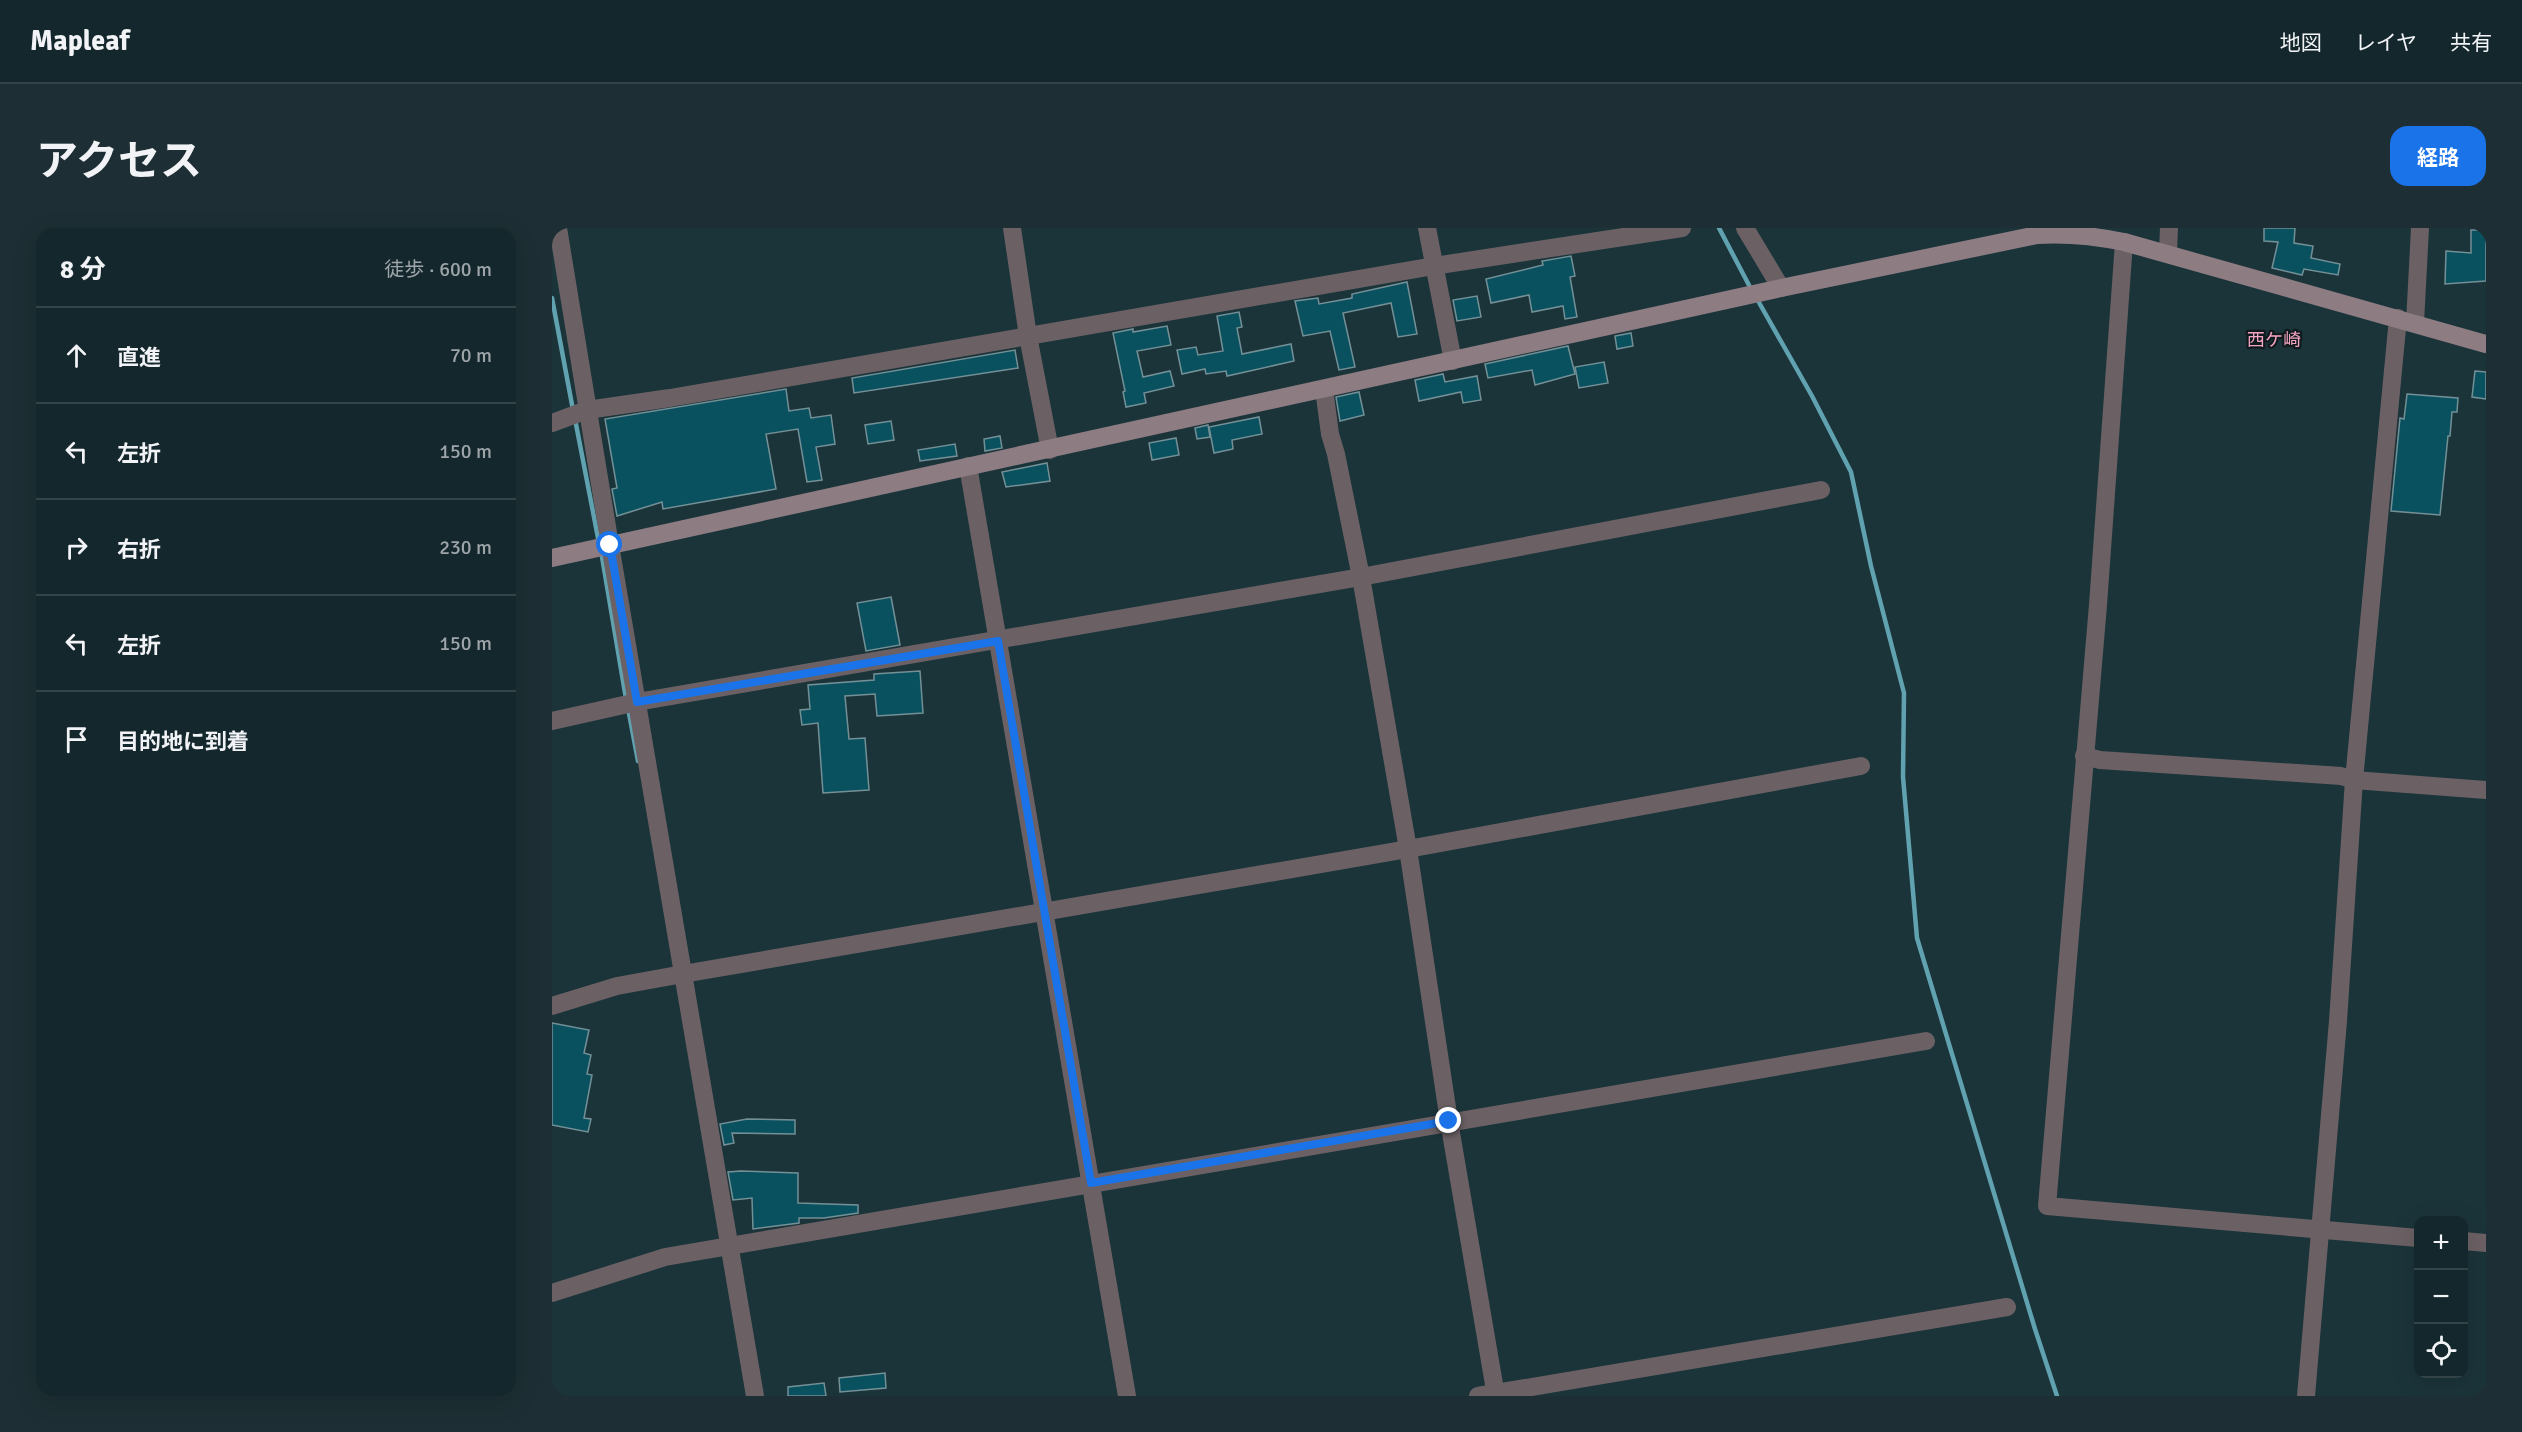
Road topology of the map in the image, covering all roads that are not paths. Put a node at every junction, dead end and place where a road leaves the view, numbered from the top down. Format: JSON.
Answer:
{"nodes":[{"id":1,"x":558,"y":228,"type":"edge"},
{"id":2,"x":1012,"y":228,"type":"edge"},
{"id":3,"x":1427,"y":228,"type":"edge"},
{"id":4,"x":1682,"y":228,"type":"edge"},
{"id":5,"x":1745,"y":228,"type":"edge"},
{"id":6,"x":2169,"y":228,"type":"edge"},
{"id":7,"x":2420,"y":228,"type":"edge"},
{"id":8,"x":2124,"y":242,"type":"junction"},
{"id":9,"x":2168,"y":253,"type":"junction"},
{"id":10,"x":1434,"y":266,"type":"junction"},
{"id":11,"x":1781,"y":288,"type":"junction"},
{"id":12,"x":2406,"y":320,"type":"junction"},
{"id":13,"x":1028,"y":336,"type":"junction"},
{"id":14,"x":2486,"y":344,"type":"edge"},
{"id":15,"x":1454,"y":361,"type":"junction"},
{"id":16,"x":1324,"y":389,"type":"junction"},
{"id":17,"x":587,"y":410,"type":"junction"},
{"id":18,"x":552,"y":423,"type":"edge"},
{"id":19,"x":1050,"y":450,"type":"junction"},
{"id":20,"x":968,"y":466,"type":"junction"},
{"id":21,"x":1821,"y":490,"type":"dead end"},
{"id":22,"x":610,"y":545,"type":"junction"},
{"id":23,"x":552,"y":558,"type":"edge"},
{"id":24,"x":1361,"y":577,"type":"junction"},
{"id":25,"x":998,"y":641,"type":"junction"},
{"id":26,"x":637,"y":702,"type":"junction"},
{"id":27,"x":552,"y":721,"type":"edge"},
{"id":28,"x":2084,"y":756,"type":"junction"},
{"id":29,"x":1861,"y":766,"type":"dead end"},
{"id":30,"x":2354,"y":780,"type":"junction"},
{"id":31,"x":2486,"y":790,"type":"edge"},
{"id":32,"x":1408,"y":849,"type":"junction"},
{"id":33,"x":1044,"y":912,"type":"junction"},
{"id":34,"x":683,"y":974,"type":"junction"},
{"id":35,"x":552,"y":1006,"type":"edge"},
{"id":36,"x":1926,"y":1041,"type":"dead end"},
{"id":37,"x":1449,"y":1121,"type":"junction"},
{"id":38,"x":1091,"y":1183,"type":"junction"},
{"id":39,"x":2322,"y":1229,"type":"junction"},
{"id":40,"x":2414,"y":1238,"type":"edge"},
{"id":41,"x":2468,"y":1241,"type":"edge"},
{"id":42,"x":2486,"y":1243,"type":"edge"},
{"id":43,"x":730,"y":1246,"type":"junction"},
{"id":44,"x":552,"y":1293,"type":"edge"},
{"id":45,"x":2007,"y":1306,"type":"dead end"},
{"id":46,"x":1490,"y":1395,"type":"edge"},
{"id":47,"x":755,"y":1396,"type":"edge"},
{"id":48,"x":1127,"y":1396,"type":"edge"},
{"id":49,"x":2306,"y":1396,"type":"edge"}],
"edges":[{"from":1,"to":17,"type":"street"},
{"from":2,"to":13,"type":"street"},
{"from":3,"to":10,"type":"street"},
{"from":4,"to":10,"type":"street"},
{"from":5,"to":11,"type":"street"},
{"from":6,"to":9,"type":"street"},
{"from":7,"to":12,"type":"street"},
{"from":8,"to":9,"type":"street"},
{"from":8,"to":11,"type":"street"},
{"from":8,"to":28,"type":"street"},
{"from":9,"to":12,"type":"street"},
{"from":10,"to":13,"type":"street"},
{"from":10,"to":15,"type":"street"},
{"from":11,"to":15,"type":"street"},
{"from":12,"to":14,"type":"street"},
{"from":12,"to":30,"type":"street"},
{"from":13,"to":17,"type":"street"},
{"from":13,"to":19,"type":"street"},
{"from":15,"to":16,"type":"street"},
{"from":16,"to":19,"type":"street"},
{"from":16,"to":24,"type":"street"},
{"from":17,"to":18,"type":"street"},
{"from":17,"to":22,"type":"street"},
{"from":19,"to":20,"type":"street"},
{"from":20,"to":22,"type":"street"},
{"from":20,"to":25,"type":"street"},
{"from":21,"to":24,"type":"street"},
{"from":22,"to":23,"type":"street"},
{"from":22,"to":26,"type":"street"},
{"from":24,"to":25,"type":"street"},
{"from":24,"to":32,"type":"street"},
{"from":25,"to":26,"type":"street"},
{"from":25,"to":33,"type":"street"},
{"from":26,"to":27,"type":"street"},
{"from":26,"to":34,"type":"street"},
{"from":28,"to":30,"type":"street"},
{"from":28,"to":39,"type":"street"},
{"from":29,"to":32,"type":"street"},
{"from":30,"to":31,"type":"street"},
{"from":30,"to":39,"type":"street"},
{"from":32,"to":33,"type":"street"},
{"from":32,"to":37,"type":"street"},
{"from":33,"to":34,"type":"street"},
{"from":33,"to":38,"type":"street"},
{"from":34,"to":35,"type":"street"},
{"from":34,"to":43,"type":"street"},
{"from":36,"to":37,"type":"street"},
{"from":37,"to":38,"type":"street"},
{"from":37,"to":46,"type":"street"},
{"from":38,"to":43,"type":"street"},
{"from":38,"to":48,"type":"street"},
{"from":39,"to":40,"type":"street"},
{"from":39,"to":49,"type":"street"},
{"from":41,"to":42,"type":"street"},
{"from":43,"to":44,"type":"street"},
{"from":43,"to":47,"type":"street"},
{"from":45,"to":46,"type":"street"}]}
